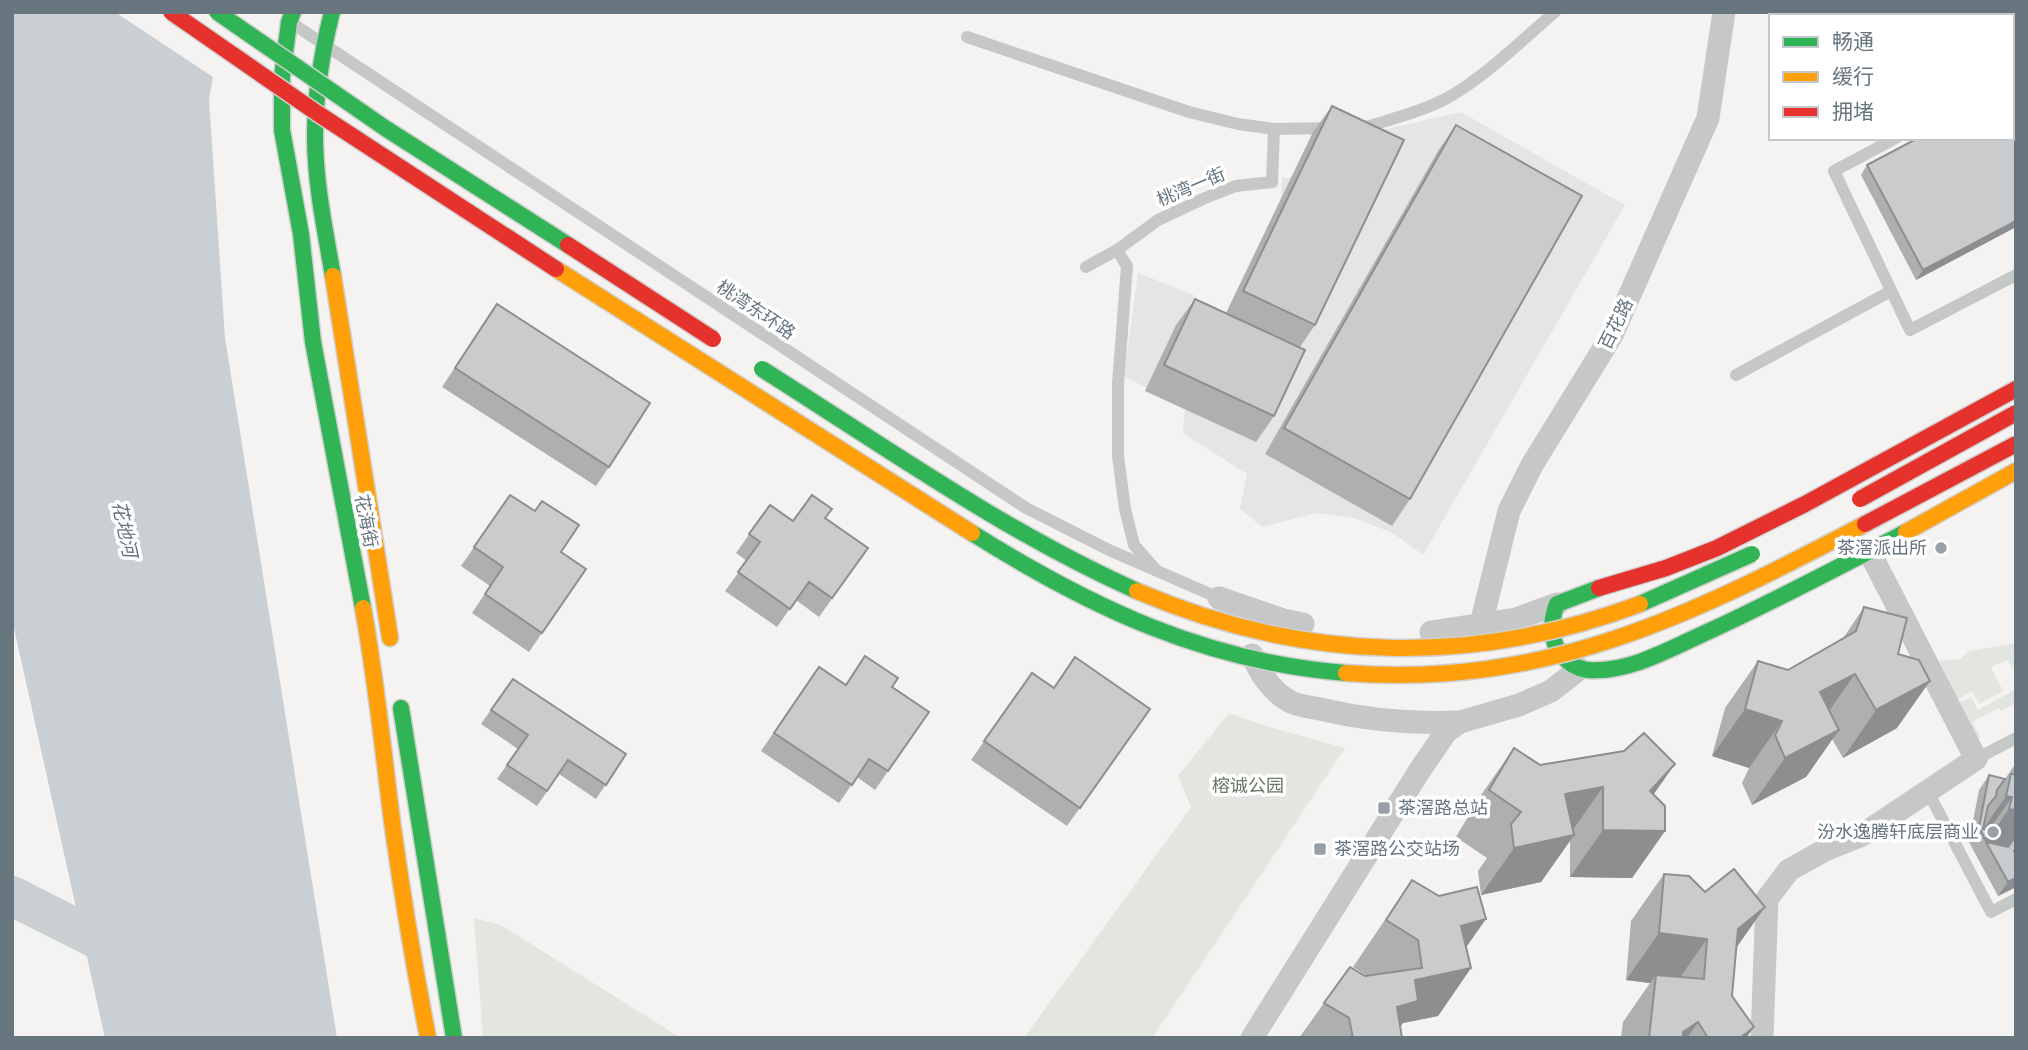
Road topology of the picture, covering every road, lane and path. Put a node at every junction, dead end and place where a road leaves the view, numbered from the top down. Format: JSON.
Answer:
{"nodes":[{"id":1,"x":171,"y":12,"type":"edge"},
{"id":2,"x":217,"y":12,"type":"edge"},
{"id":3,"x":332,"y":12,"type":"edge"},
{"id":4,"x":1555,"y":12,"type":"edge"},
{"id":5,"x":1724,"y":12,"type":"edge"},
{"id":6,"x":291,"y":17,"type":"edge"},
{"id":7,"x":967,"y":37,"type":"dead end"},
{"id":8,"x":324,"y":45,"type":"junction"},
{"id":9,"x":1274,"y":129,"type":"junction"},
{"id":10,"x":1892,"y":140,"type":"edge"},
{"id":11,"x":1117,"y":250,"type":"junction"},
{"id":12,"x":1086,"y":267,"type":"dead end"},
{"id":13,"x":2016,"y":275,"type":"edge"},
{"id":14,"x":1891,"y":291,"type":"junction"},
{"id":15,"x":722,"y":344,"type":"dead end"},
{"id":16,"x":745,"y":359,"type":"dead end"},
{"id":17,"x":1736,"y":375,"type":"dead end"},
{"id":18,"x":2016,"y":389,"type":"edge"},
{"id":19,"x":2016,"y":413,"type":"edge"},
{"id":20,"x":2016,"y":444,"type":"edge"},
{"id":21,"x":2013,"y":478,"type":"edge"},
{"id":22,"x":1840,"y":510,"type":"dead end"},
{"id":23,"x":1769,"y":546,"type":"dead end"},
{"id":24,"x":1869,"y":551,"type":"junction"},
{"id":25,"x":1158,"y":572,"type":"junction"},
{"id":26,"x":1219,"y":598,"type":"junction"},
{"id":27,"x":1557,"y":604,"type":"junction"},
{"id":28,"x":1481,"y":624,"type":"junction"},
{"id":29,"x":1344,"y":631,"type":"junction"},
{"id":30,"x":392,"y":648,"type":"dead end"},
{"id":31,"x":1579,"y":669,"type":"junction"},
{"id":32,"x":398,"y":688,"type":"dead end"},
{"id":33,"x":1305,"y":706,"type":"junction"},
{"id":34,"x":1460,"y":722,"type":"junction"},
{"id":35,"x":2016,"y":738,"type":"edge"},
{"id":36,"x":1976,"y":759,"type":"junction"},
{"id":37,"x":1927,"y":790,"type":"junction"},
{"id":38,"x":2016,"y":899,"type":"edge"},
{"id":39,"x":428,"y":1038,"type":"edge"},
{"id":40,"x":454,"y":1038,"type":"edge"},
{"id":41,"x":1252,"y":1038,"type":"edge"},
{"id":42,"x":1762,"y":1038,"type":"edge"}],
"edges":[{"from":1,"to":20,"type":"main road","bridge":true},
{"from":2,"to":15,"type":"main road","bridge":true},
{"from":3,"to":8,"type":"main road","name":"花海街"},
{"from":4,"to":9,"type":"lane"},
{"from":5,"to":28,"type":"street","name":"百花路"},
{"from":6,"to":8,"type":"lane","name":"桃湾东环路"},
{"from":6,"to":39,"type":"main road","name":"花海街"},
{"from":7,"to":9,"type":"lane"},
{"from":8,"to":25,"type":"lane","name":"桃湾东环路"},
{"from":8,"to":30,"type":"main road","name":"花海街"},
{"from":9,"to":11,"type":"lane","name":"桃湾一街"},
{"from":10,"to":14,"type":"lane"},
{"from":11,"to":12,"type":"lane","name":"桃湾一街"},
{"from":11,"to":25,"type":"lane"},
{"from":13,"to":14,"type":"lane"},
{"from":14,"to":17,"type":"lane"},
{"from":16,"to":23,"type":"main road","bridge":true},
{"from":18,"to":27,"type":"main road"},
{"from":19,"to":22,"type":"main road","bridge":true},
{"from":21,"to":24,"type":"main road"},
{"from":24,"to":31,"type":"main road"},
{"from":24,"to":36,"type":"street"},
{"from":25,"to":26,"type":"lane","name":"桃湾东环路"},
{"from":26,"to":29,"type":"street"},
{"from":26,"to":33,"type":"street"},
{"from":27,"to":28,"type":"street"},
{"from":27,"to":31,"type":"main road"},
{"from":28,"to":29,"type":"street"},
{"from":29,"to":33,"type":"street"},
{"from":31,"to":34,"type":"street"},
{"from":32,"to":40,"type":"main road"},
{"from":33,"to":34,"type":"street"},
{"from":34,"to":41,"type":"street"},
{"from":35,"to":36,"type":"lane"},
{"from":36,"to":37,"type":"street"},
{"from":37,"to":38,"type":"lane"},
{"from":37,"to":42,"type":"street"}]}
